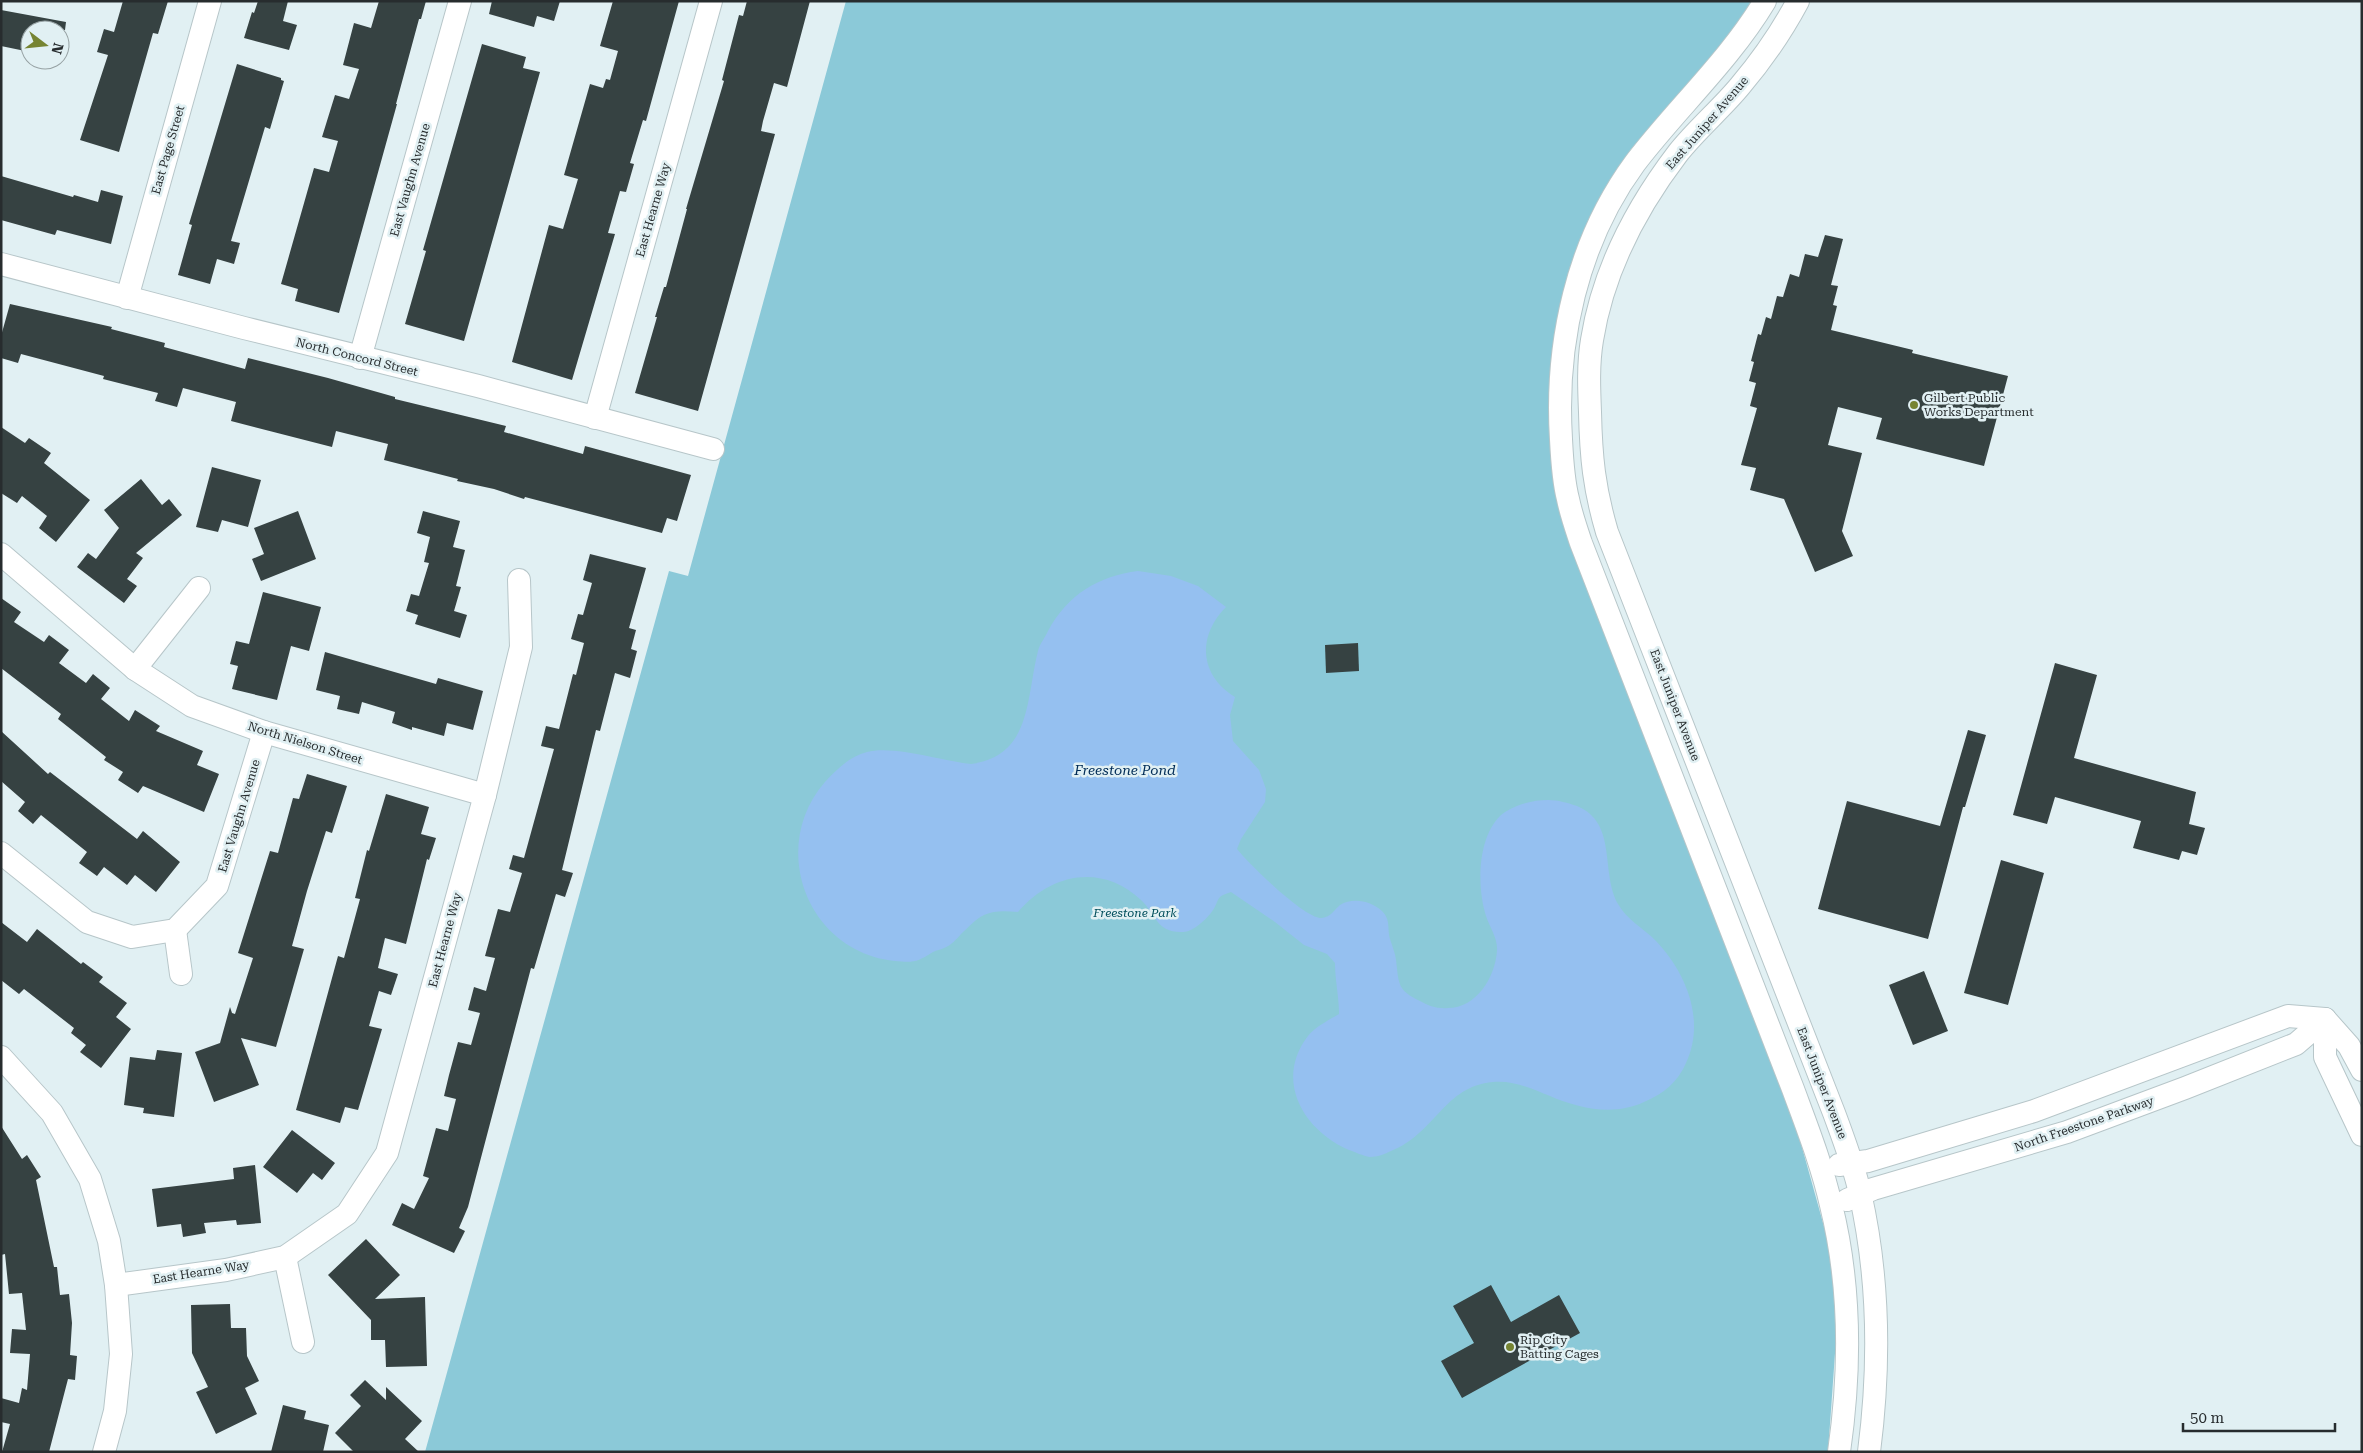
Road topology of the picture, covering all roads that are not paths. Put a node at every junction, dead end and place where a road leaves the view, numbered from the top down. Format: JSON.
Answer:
{"nodes":[{"id":1,"x":210,"y":1,"type":"edge"},
{"id":2,"x":460,"y":1,"type":"edge"},
{"id":3,"x":711,"y":1,"type":"edge"},
{"id":4,"x":1765,"y":1,"type":"edge"},
{"id":5,"x":1798,"y":1,"type":"edge"},
{"id":6,"x":1,"y":264,"type":"edge"},
{"id":7,"x":127,"y":298,"type":"junction"},
{"id":8,"x":360,"y":358,"type":"junction"},
{"id":9,"x":596,"y":418,"type":"junction"},
{"id":10,"x":713,"y":450,"type":"dead end"},
{"id":11,"x":1,"y":554,"type":"edge"},
{"id":12,"x":519,"y":580,"type":"dead end"},
{"id":13,"x":199,"y":588,"type":"dead end"},
{"id":14,"x":135,"y":669,"type":"junction"},
{"id":15,"x":264,"y":732,"type":"junction"},
{"id":16,"x":485,"y":795,"type":"junction"},
{"id":17,"x":1,"y":853,"type":"edge"},
{"id":18,"x":175,"y":930,"type":"junction"},
{"id":19,"x":181,"y":974,"type":"dead end"},
{"id":20,"x":2325,"y":1019,"type":"junction"},
{"id":21,"x":1,"y":1057,"type":"edge"},
{"id":22,"x":2362,"y":1070,"type":"edge"},
{"id":23,"x":2362,"y":1135,"type":"edge"},
{"id":24,"x":1852,"y":1163,"type":"junction"},
{"id":25,"x":1821,"y":1168,"type":"junction"},
{"id":26,"x":1861,"y":1195,"type":"junction"},
{"id":27,"x":1832,"y":1205,"type":"junction"},
{"id":28,"x":285,"y":1257,"type":"junction"},
{"id":29,"x":116,"y":1285,"type":"junction"},
{"id":30,"x":303,"y":1342,"type":"dead end"},
{"id":31,"x":104,"y":1452,"type":"edge"},
{"id":32,"x":1839,"y":1452,"type":"edge"},
{"id":33,"x":1869,"y":1452,"type":"edge"}],
"edges":[{"from":1,"to":7,"type":"street","name":"East Page Street"},
{"from":2,"to":8,"type":"street","name":"East Vaughn Avenue"},
{"from":3,"to":9,"type":"street","name":"East Hearne Way"},
{"from":4,"to":25,"type":"street"},
{"from":5,"to":24,"type":"street","name":"East Juniper Avenue"},
{"from":6,"to":7,"type":"street","name":"North Concord Street"},
{"from":7,"to":8,"type":"street","name":"North Concord Street"},
{"from":8,"to":9,"type":"street","name":"North Concord Street"},
{"from":9,"to":10,"type":"street","name":"North Concord Street"},
{"from":11,"to":14,"type":"street","name":"North Nielson Street"},
{"from":12,"to":16,"type":"street","name":"East Hearne Way"},
{"from":13,"to":14,"type":"street"},
{"from":14,"to":15,"type":"street","name":"North Nielson Street"},
{"from":15,"to":16,"type":"street","name":"North Nielson Street"},
{"from":15,"to":18,"type":"street","name":"East Vaughn Avenue"},
{"from":16,"to":28,"type":"street","name":"East Hearne Way"},
{"from":17,"to":18,"type":"street"},
{"from":18,"to":19,"type":"street"},
{"from":20,"to":22,"type":"street"},
{"from":20,"to":23,"type":"street"},
{"from":20,"to":24,"type":"street"},
{"from":20,"to":26,"type":"street","name":"North Freestone Parkway"},
{"from":21,"to":29,"type":"street"},
{"from":24,"to":25,"type":"street"},
{"from":24,"to":26,"type":"street","name":"East Juniper Avenue"},
{"from":25,"to":27,"type":"street"},
{"from":26,"to":27,"type":"street","name":"North Freestone Parkway"},
{"from":26,"to":33,"type":"street","name":"East Juniper Avenue"},
{"from":27,"to":32,"type":"street"},
{"from":28,"to":29,"type":"street","name":"East Hearne Way"},
{"from":28,"to":30,"type":"street"},
{"from":29,"to":31,"type":"street"}]}
